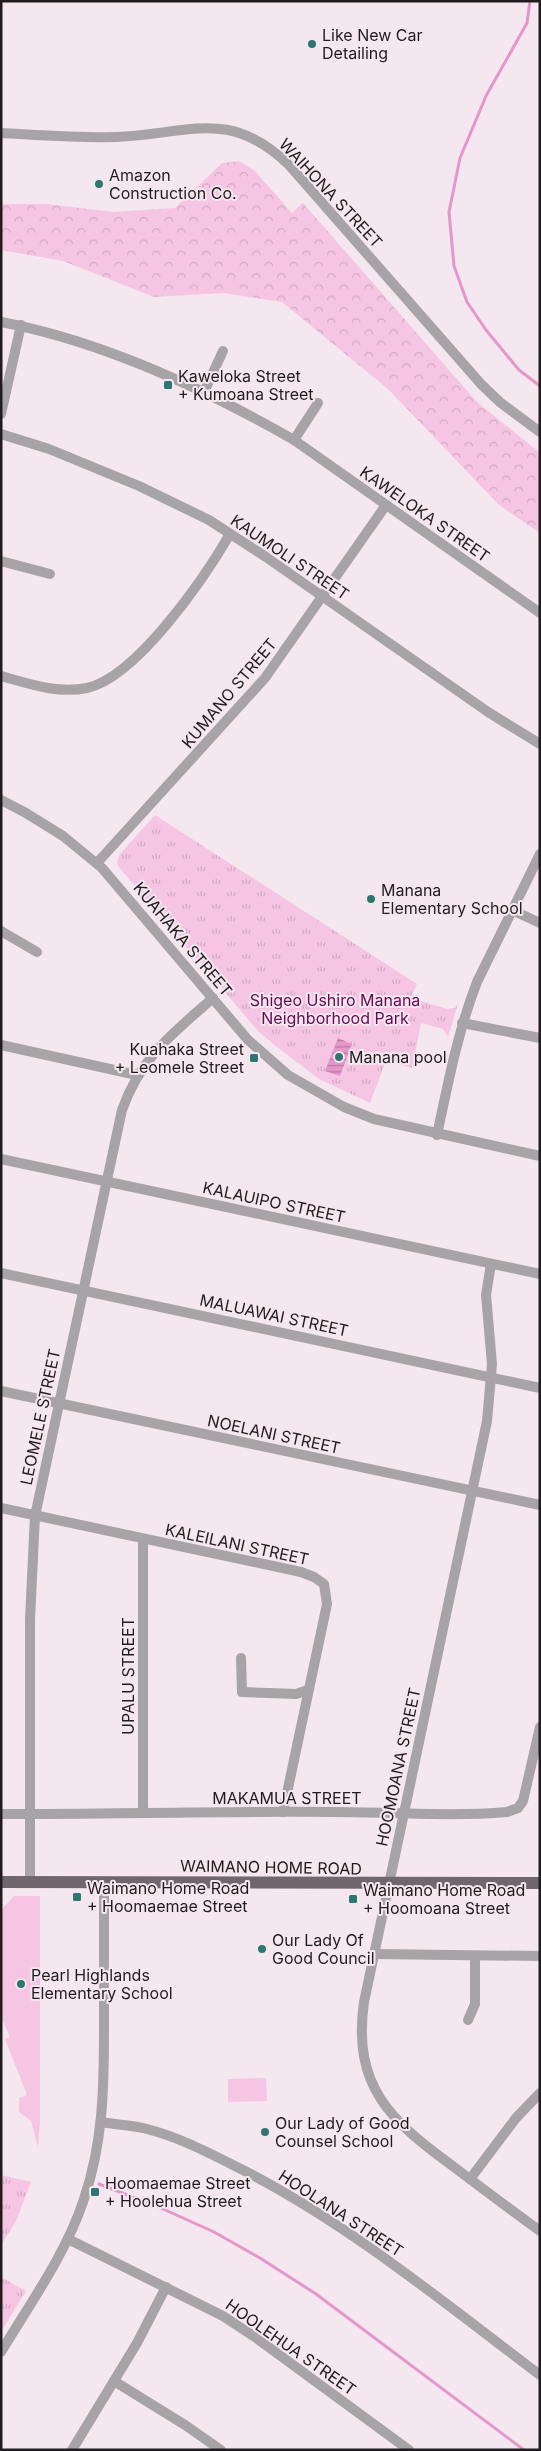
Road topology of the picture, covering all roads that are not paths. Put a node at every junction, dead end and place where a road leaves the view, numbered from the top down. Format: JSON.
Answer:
{"nodes":[{"id":1,"x":1,"y":133,"type":"edge"},
{"id":2,"x":1,"y":322,"type":"edge"},
{"id":3,"x":21,"y":326,"type":"junction"},
{"id":4,"x":223,"y":350,"type":"dead end"},
{"id":5,"x":204,"y":392,"type":"junction"},
{"id":6,"x":318,"y":403,"type":"dead end"},
{"id":7,"x":1,"y":414,"type":"edge"},
{"id":8,"x":540,"y":432,"type":"edge"},
{"id":9,"x":1,"y":434,"type":"edge"},
{"id":10,"x":294,"y":440,"type":"junction"},
{"id":11,"x":386,"y":505,"type":"junction"},
{"id":12,"x":230,"y":534,"type":"junction"},
{"id":13,"x":1,"y":561,"type":"edge"},
{"id":14,"x":50,"y":574,"type":"dead end"},
{"id":15,"x":322,"y":597,"type":"junction"},
{"id":16,"x":540,"y":613,"type":"edge"},
{"id":17,"x":1,"y":676,"type":"edge"},
{"id":18,"x":540,"y":744,"type":"edge"},
{"id":19,"x":1,"y":800,"type":"edge"},
{"id":20,"x":540,"y":854,"type":"edge"},
{"id":21,"x":97,"y":863,"type":"junction"},
{"id":22,"x":512,"y":910,"type":"junction"},
{"id":23,"x":540,"y":922,"type":"edge"},
{"id":24,"x":1,"y":931,"type":"edge"},
{"id":25,"x":37,"y":952,"type":"dead end"},
{"id":26,"x":213,"y":998,"type":"junction"},
{"id":27,"x":462,"y":1023,"type":"junction"},
{"id":28,"x":540,"y":1038,"type":"edge"},
{"id":29,"x":1,"y":1046,"type":"edge"},
{"id":30,"x":137,"y":1074,"type":"junction"},
{"id":31,"x":437,"y":1135,"type":"junction"},
{"id":32,"x":540,"y":1156,"type":"edge"},
{"id":33,"x":1,"y":1159,"type":"edge"},
{"id":34,"x":105,"y":1181,"type":"junction"},
{"id":35,"x":491,"y":1264,"type":"junction"},
{"id":36,"x":1,"y":1273,"type":"edge"},
{"id":37,"x":540,"y":1274,"type":"edge"},
{"id":38,"x":82,"y":1290,"type":"junction"},
{"id":39,"x":492,"y":1377,"type":"junction"},
{"id":40,"x":540,"y":1388,"type":"edge"},
{"id":41,"x":1,"y":1391,"type":"edge"},
{"id":42,"x":58,"y":1403,"type":"junction"},
{"id":43,"x":472,"y":1491,"type":"junction"},
{"id":44,"x":540,"y":1505,"type":"edge"},
{"id":45,"x":1,"y":1508,"type":"edge"},
{"id":46,"x":35,"y":1516,"type":"junction"},
{"id":47,"x":143,"y":1539,"type":"junction"},
{"id":48,"x":241,"y":1658,"type":"dead end"},
{"id":49,"x":308,"y":1690,"type":"junction"},
{"id":50,"x":540,"y":1727,"type":"edge"},
{"id":51,"x":283,"y":1812,"type":"junction"},
{"id":52,"x":143,"y":1813,"type":"junction"},
{"id":53,"x":1,"y":1814,"type":"edge"},
{"id":54,"x":30,"y":1814,"type":"junction"},
{"id":55,"x":404,"y":1814,"type":"junction"},
{"id":56,"x":1,"y":1882,"type":"edge"},
{"id":57,"x":30,"y":1882,"type":"junction"},
{"id":58,"x":104,"y":1882,"type":"junction"},
{"id":59,"x":540,"y":1883,"type":"edge"},
{"id":60,"x":389,"y":1884,"type":"junction"},
{"id":61,"x":374,"y":1954,"type":"junction"},
{"id":62,"x":475,"y":1956,"type":"junction"},
{"id":63,"x":540,"y":1956,"type":"edge"},
{"id":64,"x":468,"y":2020,"type":"dead end"},
{"id":65,"x":540,"y":2093,"type":"edge"},
{"id":66,"x":102,"y":2122,"type":"junction"},
{"id":67,"x":470,"y":2179,"type":"junction"},
{"id":68,"x":540,"y":2231,"type":"edge"},
{"id":69,"x":68,"y":2239,"type":"junction"},
{"id":70,"x":166,"y":2287,"type":"junction"},
{"id":71,"x":1,"y":2352,"type":"edge"},
{"id":72,"x":540,"y":2374,"type":"edge"},
{"id":73,"x":114,"y":2381,"type":"junction"},
{"id":74,"x":208,"y":2440,"type":"junction"},
{"id":75,"x":72,"y":2450,"type":"edge"},
{"id":76,"x":202,"y":2450,"type":"edge"},
{"id":77,"x":221,"y":2450,"type":"edge"},
{"id":78,"x":409,"y":2450,"type":"edge"}],
"edges":[{"from":1,"to":8,"type":"street","name":"WAIHONA STREET"},
{"from":2,"to":3,"type":"street","name":"KAWELOKA STREET"},
{"from":3,"to":5,"type":"street","name":"KAWELOKA STREET"},
{"from":3,"to":7,"type":"street"},
{"from":4,"to":5,"type":"street"},
{"from":5,"to":10,"type":"street","name":"KAWELOKA STREET"},
{"from":6,"to":10,"type":"street"},
{"from":9,"to":12,"type":"street","name":"KAUMOLI STREET"},
{"from":10,"to":11,"type":"street","name":"KAWELOKA STREET"},
{"from":11,"to":15,"type":"street","name":"KUMANO STREET"},
{"from":11,"to":16,"type":"street","name":"KAWELOKA STREET"},
{"from":12,"to":15,"type":"street","name":"KAUMOLI STREET"},
{"from":12,"to":17,"type":"street"},
{"from":13,"to":14,"type":"street"},
{"from":15,"to":18,"type":"street","name":"KAUMOLI STREET"},
{"from":15,"to":21,"type":"street","name":"KUMANO STREET"},
{"from":19,"to":21,"type":"street","name":"KUAHAKA STREET"},
{"from":20,"to":22,"type":"street"},
{"from":21,"to":26,"type":"street","name":"KUAHAKA STREET"},
{"from":22,"to":23,"type":"street"},
{"from":22,"to":27,"type":"street"},
{"from":24,"to":25,"type":"street"},
{"from":26,"to":30,"type":"street","name":"LEOMELE STREET"},
{"from":26,"to":31,"type":"street","name":"KUAHAKA STREET"},
{"from":27,"to":28,"type":"street"},
{"from":27,"to":31,"type":"street"},
{"from":29,"to":30,"type":"street"},
{"from":30,"to":34,"type":"street","name":"LEOMELE STREET"},
{"from":31,"to":32,"type":"street","name":"KUAHAKA STREET"},
{"from":33,"to":34,"type":"street","name":"KALAUIPO STREET"},
{"from":34,"to":35,"type":"street","name":"KALAUIPO STREET"},
{"from":34,"to":38,"type":"street","name":"LEOMELE STREET"},
{"from":35,"to":37,"type":"street","name":"KALAUIPO STREET"},
{"from":35,"to":39,"type":"street","name":"HOOMOANA STREET"},
{"from":36,"to":38,"type":"street","name":"MALUAWAI STREET"},
{"from":38,"to":39,"type":"street","name":"MALUAWAI STREET"},
{"from":38,"to":42,"type":"street","name":"LEOMELE STREET"},
{"from":39,"to":40,"type":"street","name":"MALUAWAI STREET"},
{"from":39,"to":43,"type":"street","name":"HOOMOANA STREET"},
{"from":41,"to":42,"type":"street","name":"NOELANI STREET"},
{"from":42,"to":43,"type":"street","name":"NOELANI STREET"},
{"from":42,"to":46,"type":"street","name":"LEOMELE STREET"},
{"from":43,"to":44,"type":"street","name":"NOELANI STREET"},
{"from":43,"to":55,"type":"street","name":"HOOMOANA STREET"},
{"from":45,"to":46,"type":"street","name":"KALEILANI STREET"},
{"from":46,"to":47,"type":"street","name":"KALEILANI STREET"},
{"from":46,"to":54,"type":"street","name":"LEOMELE STREET"},
{"from":47,"to":49,"type":"street","name":"KALEILANI STREET"},
{"from":47,"to":52,"type":"street","name":"UPALU STREET"},
{"from":48,"to":49,"type":"street"},
{"from":49,"to":51,"type":"street","name":"KALEILANI STREET"},
{"from":50,"to":55,"type":"street","name":"MAKAMUA STREET"},
{"from":51,"to":52,"type":"street","name":"MAKAMUA STREET"},
{"from":51,"to":55,"type":"street","name":"MAKAMUA STREET"},
{"from":52,"to":54,"type":"street","name":"MAKAMUA STREET"},
{"from":53,"to":54,"type":"street","name":"MAKAMUA STREET"},
{"from":54,"to":57,"type":"street","name":"LEOMELE STREET"},
{"from":55,"to":60,"type":"street","name":"HOOMOANA STREET"},
{"from":56,"to":57,"type":"main road","name":"WAIMANO HOME ROAD"},
{"from":57,"to":58,"type":"main road","name":"WAIMANO HOME ROAD"},
{"from":58,"to":60,"type":"main road","name":"WAIMANO HOME ROAD"},
{"from":58,"to":66,"type":"street"},
{"from":59,"to":60,"type":"main road","name":"WAIMANO HOME ROAD"},
{"from":60,"to":61,"type":"street","name":"HOOMOANA STREET"},
{"from":61,"to":62,"type":"street"},
{"from":61,"to":67,"type":"street","name":"HOOMOANA STREET"},
{"from":62,"to":63,"type":"street"},
{"from":62,"to":64,"type":"street"},
{"from":65,"to":67,"type":"street"},
{"from":66,"to":69,"type":"street"},
{"from":66,"to":72,"type":"street","name":"HOOLANA STREET"},
{"from":67,"to":68,"type":"street","name":"HOOMOANA STREET"},
{"from":69,"to":70,"type":"street","name":"HOOLEHUA STREET"},
{"from":69,"to":71,"type":"street"},
{"from":70,"to":73,"type":"street"},
{"from":70,"to":78,"type":"street","name":"HOOLEHUA STREET"},
{"from":73,"to":74,"type":"street"},
{"from":73,"to":75,"type":"street"},
{"from":74,"to":76,"type":"street"},
{"from":74,"to":77,"type":"street"}]}
